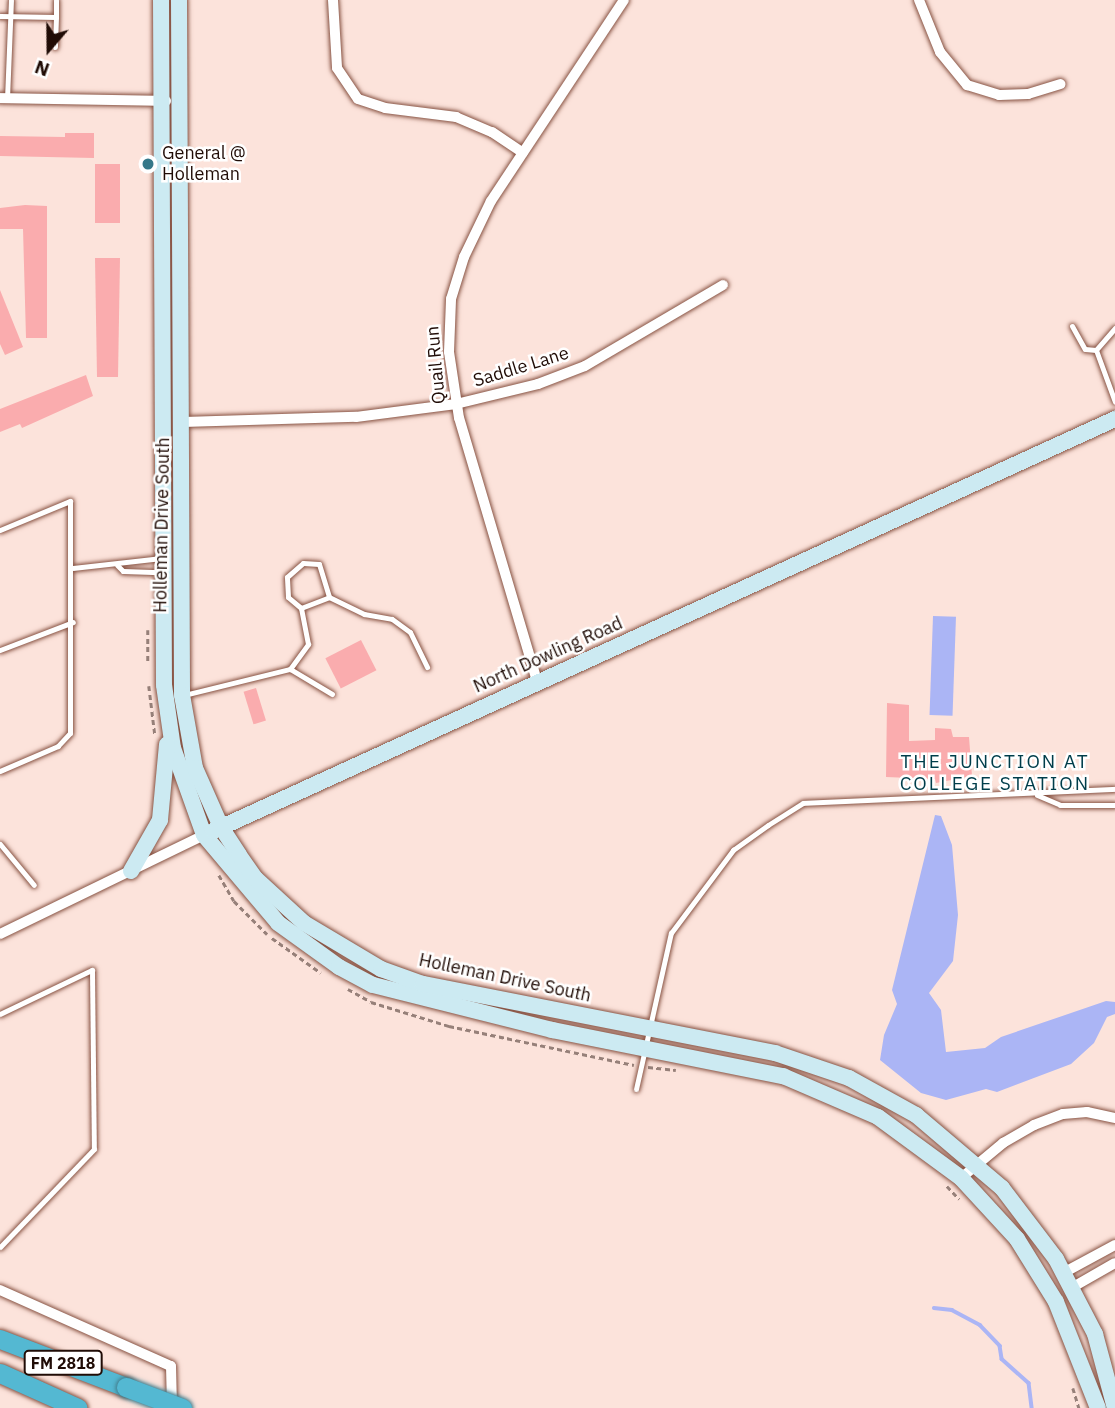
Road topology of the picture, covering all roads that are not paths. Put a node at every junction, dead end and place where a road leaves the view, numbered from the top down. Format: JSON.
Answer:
{"nodes":[{"id":1,"x":10,"y":0,"type":"edge"},
{"id":2,"x":56,"y":0,"type":"edge"},
{"id":3,"x":161,"y":0,"type":"edge"},
{"id":4,"x":179,"y":0,"type":"edge"},
{"id":5,"x":333,"y":0,"type":"edge"},
{"id":6,"x":624,"y":0,"type":"edge"},
{"id":7,"x":919,"y":0,"type":"edge"},
{"id":8,"x":0,"y":16,"type":"edge"},
{"id":9,"x":10,"y":17,"type":"junction"},
{"id":10,"x":56,"y":17,"type":"junction"},
{"id":11,"x":55,"y":47,"type":"dead end"},
{"id":12,"x":1060,"y":85,"type":"dead end"},
{"id":13,"x":4,"y":98,"type":"edge"},
{"id":14,"x":160,"y":101,"type":"junction"},
{"id":15,"x":180,"y":101,"type":"junction"},
{"id":16,"x":523,"y":153,"type":"junction"},
{"id":17,"x":723,"y":285,"type":"dead end"},
{"id":18,"x":1072,"y":326,"type":"dead end"},
{"id":19,"x":1115,"y":328,"type":"edge"},
{"id":20,"x":1096,"y":350,"type":"junction"},
{"id":21,"x":1115,"y":402,"type":"edge"},
{"id":22,"x":456,"y":404,"type":"junction"},
{"id":23,"x":1115,"y":419,"type":"edge"},
{"id":24,"x":183,"y":422,"type":"junction"},
{"id":25,"x":0,"y":530,"type":"edge"},
{"id":26,"x":117,"y":565,"type":"junction"},
{"id":27,"x":161,"y":565,"type":"junction"},
{"id":28,"x":74,"y":569,"type":"junction"},
{"id":29,"x":329,"y":597,"type":"junction"},
{"id":30,"x":301,"y":608,"type":"junction"},
{"id":31,"x":73,"y":622,"type":"junction"},
{"id":32,"x":0,"y":650,"type":"edge"},
{"id":33,"x":427,"y":667,"type":"dead end"},
{"id":34,"x":290,"y":669,"type":"junction"},
{"id":35,"x":537,"y":681,"type":"junction"},
{"id":36,"x":332,"y":694,"type":"dead end"},
{"id":37,"x":182,"y":695,"type":"junction"},
{"id":38,"x":167,"y":717,"type":"junction"},
{"id":39,"x":0,"y":771,"type":"edge"},
{"id":40,"x":1091,"y":789,"type":"junction"},
{"id":41,"x":1115,"y":789,"type":"edge"},
{"id":42,"x":1037,"y":795,"type":"junction"},
{"id":43,"x":1091,"y":805,"type":"junction"},
{"id":44,"x":1115,"y":805,"type":"edge"},
{"id":45,"x":220,"y":827,"type":"junction"},
{"id":46,"x":204,"y":835,"type":"junction"},
{"id":47,"x":0,"y":844,"type":"edge"},
{"id":48,"x":131,"y":871,"type":"junction"},
{"id":49,"x":34,"y":885,"type":"dead end"},
{"id":50,"x":0,"y":934,"type":"edge"},
{"id":51,"x":0,"y":1014,"type":"edge"},
{"id":52,"x":648,"y":1027,"type":"junction"},
{"id":53,"x":643,"y":1046,"type":"junction"},
{"id":54,"x":636,"y":1089,"type":"dead end"},
{"id":55,"x":1114,"y":1117,"type":"edge"},
{"id":56,"x":977,"y":1164,"type":"junction"},
{"id":57,"x":961,"y":1178,"type":"junction"},
{"id":58,"x":1115,"y":1245,"type":"edge"},
{"id":59,"x":0,"y":1247,"type":"edge"},
{"id":60,"x":1115,"y":1264,"type":"edge"},
{"id":61,"x":1069,"y":1280,"type":"junction"},
{"id":62,"x":0,"y":1290,"type":"edge"},
{"id":63,"x":0,"y":1339,"type":"edge"},
{"id":64,"x":0,"y":1373,"type":"edge"},
{"id":65,"x":78,"y":1408,"type":"edge"},
{"id":66,"x":172,"y":1408,"type":"edge"},
{"id":67,"x":182,"y":1408,"type":"edge"},
{"id":68,"x":1098,"y":1408,"type":"edge"},
{"id":69,"x":1115,"y":1408,"type":"edge"}],
"edges":[{"from":1,"to":9,"type":"lane"},
{"from":2,"to":10,"type":"lane"},
{"from":3,"to":14,"type":"street","name":"Holleman Drive South"},
{"from":4,"to":15,"type":"street","name":"Holleman Drive South"},
{"from":5,"to":16,"type":"street"},
{"from":6,"to":16,"type":"street","name":"Quail Run"},
{"from":7,"to":12,"type":"street"},
{"from":8,"to":9,"type":"lane"},
{"from":9,"to":10,"type":"lane"},
{"from":9,"to":13,"type":"lane"},
{"from":10,"to":11,"type":"lane"},
{"from":13,"to":14,"type":"street"},
{"from":14,"to":15,"type":"street"},
{"from":14,"to":27,"type":"street","name":"Holleman Drive South"},
{"from":15,"to":24,"type":"street","name":"Holleman Drive South"},
{"from":16,"to":22,"type":"street","name":"Quail Run"},
{"from":17,"to":22,"type":"street","name":"Saddle Lane"},
{"from":18,"to":20,"type":"lane"},
{"from":19,"to":20,"type":"lane"},
{"from":20,"to":21,"type":"lane"},
{"from":22,"to":24,"type":"street","name":"Saddle Lane"},
{"from":22,"to":35,"type":"street","name":"Quail Run"},
{"from":23,"to":35,"type":"street","name":"North Dowling Road"},
{"from":24,"to":37,"type":"street","name":"Holleman Drive South"},
{"from":25,"to":28,"type":"lane"},
{"from":26,"to":27,"type":"lane"},
{"from":26,"to":27,"type":"lane"},
{"from":26,"to":28,"type":"lane"},
{"from":27,"to":38,"type":"street","name":"Holleman Drive South"},
{"from":28,"to":31,"type":"lane"},
{"from":29,"to":30,"type":"lane"},
{"from":29,"to":30,"type":"lane"},
{"from":29,"to":33,"type":"lane"},
{"from":30,"to":34,"type":"lane"},
{"from":31,"to":32,"type":"lane"},
{"from":31,"to":39,"type":"lane"},
{"from":34,"to":36,"type":"lane"},
{"from":34,"to":37,"type":"lane"},
{"from":35,"to":45,"type":"street","name":"North Dowling Road"},
{"from":37,"to":45,"type":"street","name":"Holleman Drive South"},
{"from":38,"to":46,"type":"street","name":"Holleman Drive South"},
{"from":38,"to":48,"type":"street"},
{"from":40,"to":41,"type":"lane"},
{"from":40,"to":42,"type":"lane"},
{"from":40,"to":43,"type":"lane"},
{"from":42,"to":43,"type":"lane"},
{"from":42,"to":52,"type":"lane"},
{"from":43,"to":44,"type":"lane"},
{"from":45,"to":46,"type":"street","name":"North Dowling Road"},
{"from":45,"to":52,"type":"street","name":"Holleman Drive South"},
{"from":46,"to":48,"type":"street","name":"North Dowling Road"},
{"from":46,"to":53,"type":"street","name":"Holleman Drive South"},
{"from":47,"to":49,"type":"lane"},
{"from":48,"to":50,"type":"street","name":"North Dowling Road"},
{"from":51,"to":59,"type":"lane"},
{"from":52,"to":53,"type":"lane"},
{"from":52,"to":56,"type":"street","name":"Holleman Drive South"},
{"from":53,"to":54,"type":"lane"},
{"from":53,"to":57,"type":"street","name":"Holleman Drive South"},
{"from":55,"to":56,"type":"street"},
{"from":56,"to":57,"type":"street"},
{"from":56,"to":61,"type":"street","name":"Holleman Drive South"},
{"from":57,"to":68,"type":"street","name":"Holleman Drive South"},
{"from":58,"to":61,"type":"street"},
{"from":60,"to":61,"type":"street"},
{"from":61,"to":69,"type":"street","name":"Holleman Drive South"},
{"from":62,"to":66,"type":"street"},
{"from":63,"to":67,"type":"highway","number":"FM 2818","bridge":true},
{"from":64,"to":65,"type":"highway","number":"FM 2818"}]}
